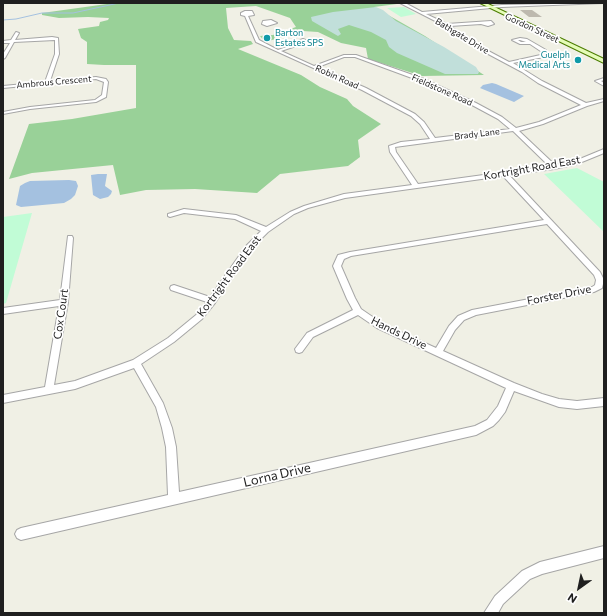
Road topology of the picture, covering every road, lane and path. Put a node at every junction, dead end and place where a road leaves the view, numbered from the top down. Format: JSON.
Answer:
{"nodes":[{"id":1,"x":402,"y":3,"type":"edge"},
{"id":2,"x":482,"y":3,"type":"edge"},
{"id":3,"x":604,"y":4,"type":"edge"},
{"id":4,"x":488,"y":7,"type":"junction"},
{"id":5,"x":420,"y":13,"type":"junction"},
{"id":6,"x":246,"y":15,"type":"dead end"},
{"id":7,"x":481,"y":23,"type":"dead end"},
{"id":8,"x":264,"y":24,"type":"dead end"},
{"id":9,"x":250,"y":25,"type":"junction"},
{"id":10,"x":446,"y":26,"type":"junction"},
{"id":11,"x":17,"y":33,"type":"dead end"},
{"id":12,"x":12,"y":41,"type":"junction"},
{"id":13,"x":3,"y":42,"type":"edge"},
{"id":14,"x":529,"y":43,"type":"dead end"},
{"id":15,"x":298,"y":44,"type":"dead end"},
{"id":16,"x":277,"y":51,"type":"junction"},
{"id":17,"x":3,"y":58,"type":"edge"},
{"id":18,"x":604,"y":61,"type":"edge"},
{"id":19,"x":509,"y":63,"type":"junction"},
{"id":20,"x":314,"y":67,"type":"junction"},
{"id":21,"x":604,"y":79,"type":"edge"},
{"id":22,"x":46,"y":83,"type":"junction"},
{"id":23,"x":604,"y":85,"type":"edge"},
{"id":24,"x":3,"y":87,"type":"edge"},
{"id":25,"x":604,"y":100,"type":"edge"},
{"id":26,"x":584,"y":105,"type":"junction"},
{"id":27,"x":3,"y":113,"type":"edge"},
{"id":28,"x":515,"y":130,"type":"junction"},
{"id":29,"x":433,"y":139,"type":"junction"},
{"id":30,"x":604,"y":151,"type":"edge"},
{"id":31,"x":596,"y":155,"type":"junction"},
{"id":32,"x":604,"y":159,"type":"edge"},
{"id":33,"x":554,"y":167,"type":"junction"},
{"id":34,"x":505,"y":174,"type":"junction"},
{"id":35,"x":416,"y":186,"type":"junction"},
{"id":36,"x":170,"y":215,"type":"dead end"},
{"id":37,"x":547,"y":222,"type":"junction"},
{"id":38,"x":266,"y":230,"type":"junction"},
{"id":39,"x":70,"y":238,"type":"dead end"},
{"id":40,"x":174,"y":288,"type":"dead end"},
{"id":41,"x":212,"y":301,"type":"junction"},
{"id":42,"x":64,"y":302,"type":"junction"},
{"id":43,"x":3,"y":311,"type":"edge"},
{"id":44,"x":358,"y":311,"type":"junction"},
{"id":45,"x":299,"y":349,"type":"dead end"},
{"id":46,"x":438,"y":352,"type":"junction"},
{"id":47,"x":136,"y":363,"type":"junction"},
{"id":48,"x":511,"y":386,"type":"junction"},
{"id":49,"x":49,"y":390,"type":"junction"},
{"id":50,"x":3,"y":399,"type":"edge"},
{"id":51,"x":604,"y":402,"type":"edge"},
{"id":52,"x":174,"y":499,"type":"junction"},
{"id":53,"x":21,"y":534,"type":"dead end"},
{"id":54,"x":604,"y":552,"type":"edge"},
{"id":55,"x":490,"y":613,"type":"edge"}],
"edges":[{"from":1,"to":5,"type":"street","name":"Bathgate Drive"},
{"from":2,"to":4,"type":"main road","name":"Gordon Street"},
{"from":3,"to":4,"type":"street"},
{"from":4,"to":5,"type":"street"},
{"from":4,"to":18,"type":"main road","name":"Gordon Street"},
{"from":5,"to":10,"type":"street","name":"Bathgate Drive"},
{"from":6,"to":9,"type":"street","name":"Robin Road"},
{"from":7,"to":10,"type":"street"},
{"from":8,"to":9,"type":"street"},
{"from":9,"to":16,"type":"street","name":"Robin Road"},
{"from":10,"to":19,"type":"street","name":"Bathgate Drive"},
{"from":11,"to":12,"type":"street"},
{"from":12,"to":13,"type":"street"},
{"from":12,"to":17,"type":"street"},
{"from":12,"to":22,"type":"street"},
{"from":14,"to":19,"type":"street"},
{"from":15,"to":16,"type":"street"},
{"from":16,"to":20,"type":"street","name":"Robin Road"},
{"from":19,"to":26,"type":"street","name":"Bathgate Drive"},
{"from":20,"to":28,"type":"street","name":"Fieldstone Road"},
{"from":20,"to":29,"type":"street","name":"Robin Road"},
{"from":21,"to":23,"type":"street"},
{"from":22,"to":24,"type":"street","name":"Ambrous Crescent"},
{"from":22,"to":27,"type":"street","name":"Ambrous Crescent"},
{"from":25,"to":26,"type":"street","name":"Brady Lane"},
{"from":26,"to":28,"type":"street","name":"Brady Lane"},
{"from":28,"to":29,"type":"street","name":"Brady Lane"},
{"from":28,"to":33,"type":"street","name":"Fieldstone Road"},
{"from":29,"to":35,"type":"street","name":"Brady Lane"},
{"from":30,"to":31,"type":"street","name":"Kortright Road East"},
{"from":31,"to":32,"type":"street"},
{"from":31,"to":33,"type":"street","name":"Kortright Road East"},
{"from":33,"to":34,"type":"street","name":"Kortright Road East"},
{"from":34,"to":35,"type":"street","name":"Kortright Road East"},
{"from":34,"to":37,"type":"street","name":"Forster Drive"},
{"from":35,"to":38,"type":"street","name":"Kortright Road East"},
{"from":36,"to":38,"type":"street"},
{"from":37,"to":44,"type":"street","name":"Hands Drive"},
{"from":37,"to":46,"type":"street","name":"Forster Drive"},
{"from":38,"to":41,"type":"street","name":"Kortright Road East"},
{"from":39,"to":42,"type":"street","name":"Cox Court"},
{"from":40,"to":41,"type":"street"},
{"from":41,"to":47,"type":"street","name":"Kortright Road East"},
{"from":42,"to":43,"type":"street"},
{"from":42,"to":49,"type":"street","name":"Cox Court"},
{"from":44,"to":45,"type":"street"},
{"from":44,"to":46,"type":"street","name":"Hands Drive"},
{"from":46,"to":48,"type":"street","name":"Hands Drive"},
{"from":47,"to":49,"type":"street","name":"Kortright Road East"},
{"from":47,"to":52,"type":"street"},
{"from":48,"to":51,"type":"street","name":"Hands Drive"},
{"from":48,"to":52,"type":"street","name":"Lorna Drive"},
{"from":49,"to":50,"type":"street","name":"Kortright Road East"},
{"from":52,"to":53,"type":"street","name":"Lorna Drive"},
{"from":54,"to":55,"type":"street"}]}
